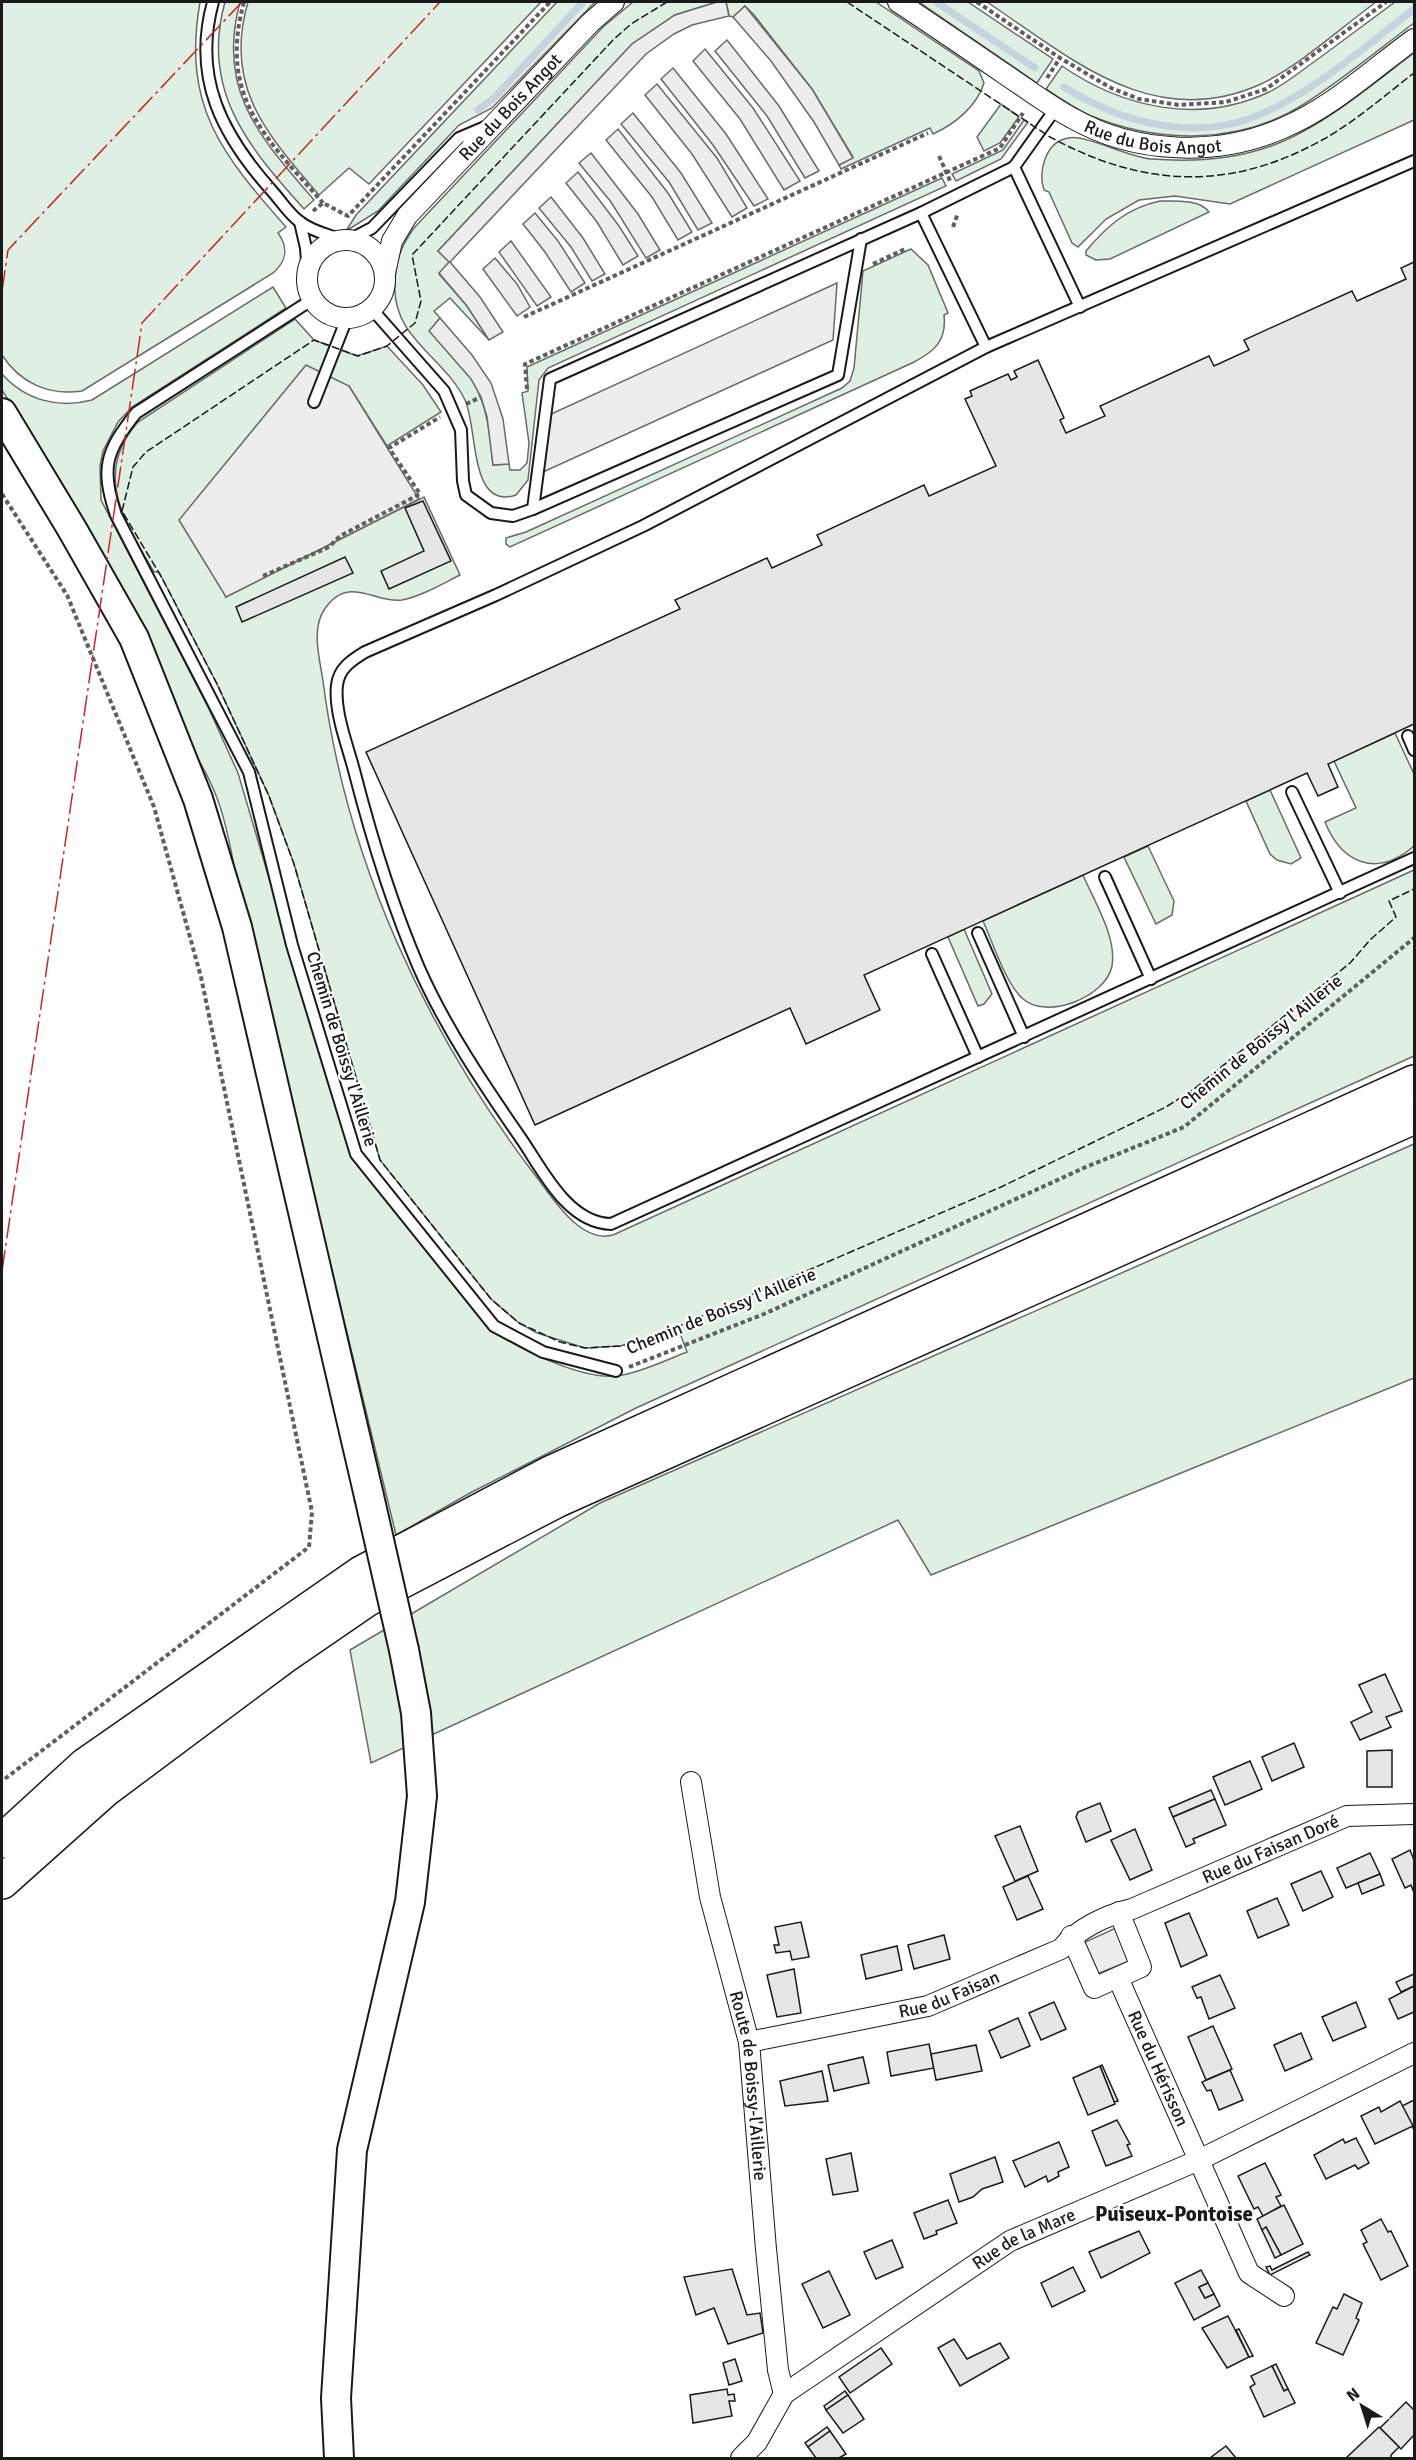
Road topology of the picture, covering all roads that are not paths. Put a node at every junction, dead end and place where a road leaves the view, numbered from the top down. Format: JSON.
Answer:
{"nodes":[{"id":1,"x":213,"y":2,"type":"edge"},
{"id":2,"x":614,"y":2,"type":"edge"},
{"id":3,"x":898,"y":2,"type":"edge"},
{"id":4,"x":1414,"y":39,"type":"edge"},
{"id":5,"x":1056,"y":108,"type":"junction"},
{"id":6,"x":495,"y":123,"type":"junction"},
{"id":7,"x":1414,"y":161,"type":"edge"},
{"id":8,"x":1014,"y":167,"type":"junction"},
{"id":9,"x":921,"y":213,"type":"junction"},
{"id":10,"x":407,"y":216,"type":"junction"},
{"id":11,"x":300,"y":222,"type":"junction"},
{"id":12,"x":861,"y":239,"type":"junction"},
{"id":13,"x":345,"y":240,"type":"junction"},
{"id":14,"x":385,"y":273,"type":"junction"},
{"id":15,"x":308,"y":275,"type":"junction"},
{"id":16,"x":313,"y":299,"type":"junction"},
{"id":17,"x":1080,"y":307,"type":"junction"},
{"id":18,"x":371,"y":308,"type":"junction"},
{"id":19,"x":347,"y":318,"type":"junction"},
{"id":20,"x":986,"y":347,"type":"junction"},
{"id":21,"x":314,"y":402,"type":"dead end"},
{"id":22,"x":2,"y":413,"type":"edge"},
{"id":23,"x":533,"y":509,"type":"junction"},
{"id":24,"x":1408,"y":736,"type":"dead end"},
{"id":25,"x":1414,"y":750,"type":"edge"},
{"id":26,"x":1292,"y":792,"type":"dead end"},
{"id":27,"x":1414,"y":858,"type":"edge"},
{"id":28,"x":1105,"y":877,"type":"dead end"},
{"id":29,"x":1340,"y":893,"type":"junction"},
{"id":30,"x":978,"y":933,"type":"dead end"},
{"id":31,"x":932,"y":954,"type":"dead end"},
{"id":32,"x":1151,"y":979,"type":"junction"},
{"id":33,"x":1024,"y":1037,"type":"junction"},
{"id":34,"x":978,"y":1058,"type":"junction"},
{"id":35,"x":1414,"y":1082,"type":"edge"},
{"id":36,"x":1414,"y":1117,"type":"edge"},
{"id":37,"x":616,"y":1371,"type":"road end"},
{"id":38,"x":691,"y":1782,"type":"dead end"},
{"id":39,"x":105,"y":1790,"type":"junction"},
{"id":40,"x":1414,"y":1814,"type":"edge"},
{"id":41,"x":2,"y":1841,"type":"edge"},
{"id":42,"x":2,"y":1882,"type":"edge"},
{"id":43,"x":2,"y":1893,"type":"edge"},
{"id":44,"x":1125,"y":1910,"type":"junction"},
{"id":45,"x":1071,"y":1936,"type":"junction"},
{"id":46,"x":1118,"y":1978,"type":"junction"},
{"id":47,"x":749,"y":2042,"type":"junction"},
{"id":48,"x":1414,"y":2053,"type":"edge"},
{"id":49,"x":1198,"y":2160,"type":"junction"},
{"id":50,"x":1284,"y":2296,"type":"dead end"},
{"id":51,"x":340,"y":2320,"type":"junction"},
{"id":52,"x":784,"y":2394,"type":"junction"},
{"id":53,"x":339,"y":2458,"type":"edge"},
{"id":54,"x":359,"y":2458,"type":"edge"},
{"id":55,"x":741,"y":2458,"type":"edge"}],
"edges":[{"from":1,"to":11,"type":"lane"},
{"from":2,"to":6,"type":"street","name":"Rue du Bois Angot"},
{"from":3,"to":5,"type":"street","name":"Rue du Bois Angot"},
{"from":4,"to":5,"type":"street","name":"Rue du Bois Angot"},
{"from":5,"to":8,"type":"lane"},
{"from":6,"to":10,"type":"street","name":"Rue du Bois Angot"},
{"from":6,"to":13,"type":"lane"},
{"from":7,"to":17,"type":"lane"},
{"from":8,"to":9,"type":"lane"},
{"from":8,"to":17,"type":"lane"},
{"from":9,"to":12,"type":"lane"},
{"from":9,"to":20,"type":"lane"},
{"from":10,"to":13,"type":"street","name":"Rue du Bois Angot"},
{"from":10,"to":14,"type":"street","name":"Rue du Bois Angot"},
{"from":11,"to":13,"type":"lane"},
{"from":11,"to":15,"type":"lane"},
{"from":12,"to":23,"type":"lane"},
{"from":12,"to":23,"type":"lane"},
{"from":13,"to":14,"type":"street"},
{"from":13,"to":15,"type":"street"},
{"from":14,"to":18,"type":"street"},
{"from":15,"to":16,"type":"street"},
{"from":16,"to":19,"type":"street"},
{"from":16,"to":37,"type":"lane","name":"Chemin de Boissy l'Aillerie"},
{"from":17,"to":20,"type":"lane"},
{"from":18,"to":19,"type":"street"},
{"from":18,"to":23,"type":"lane"},
{"from":19,"to":21,"type":"lane"},
{"from":20,"to":34,"type":"lane"},
{"from":22,"to":51,"type":"main road","bridge":true},
{"from":24,"to":25,"type":"lane"},
{"from":26,"to":29,"type":"lane"},
{"from":27,"to":29,"type":"lane"},
{"from":28,"to":32,"type":"lane"},
{"from":29,"to":32,"type":"lane"},
{"from":30,"to":33,"type":"lane"},
{"from":31,"to":34,"type":"lane"},
{"from":32,"to":33,"type":"lane"},
{"from":33,"to":34,"type":"lane"},
{"from":35,"to":41,"type":"highway"},
{"from":36,"to":39,"type":"highway"},
{"from":38,"to":47,"type":"street","name":"Route de Boissy-l'Aillerie"},
{"from":39,"to":42,"type":"highway"},
{"from":39,"to":43,"type":"highway"},
{"from":40,"to":44,"type":"street","name":"Rue du Faisan Doré"},
{"from":44,"to":45,"type":"street","name":"Rue du Faisan"},
{"from":44,"to":46,"type":"street"},
{"from":45,"to":46,"type":"street"},
{"from":45,"to":47,"type":"street","name":"Rue du Faisan"},
{"from":46,"to":49,"type":"street","name":"Rue du Hérisson"},
{"from":47,"to":52,"type":"street","name":"Route de Boissy-l'Aillerie"},
{"from":48,"to":49,"type":"street","name":"Rue de la Mare"},
{"from":49,"to":50,"type":"street","name":"Rue du Hérisson"},
{"from":49,"to":52,"type":"street","name":"Rue de la Mare"},
{"from":51,"to":53,"type":"main road"},
{"from":51,"to":54,"type":"main road"},
{"from":52,"to":55,"type":"street"}]}
